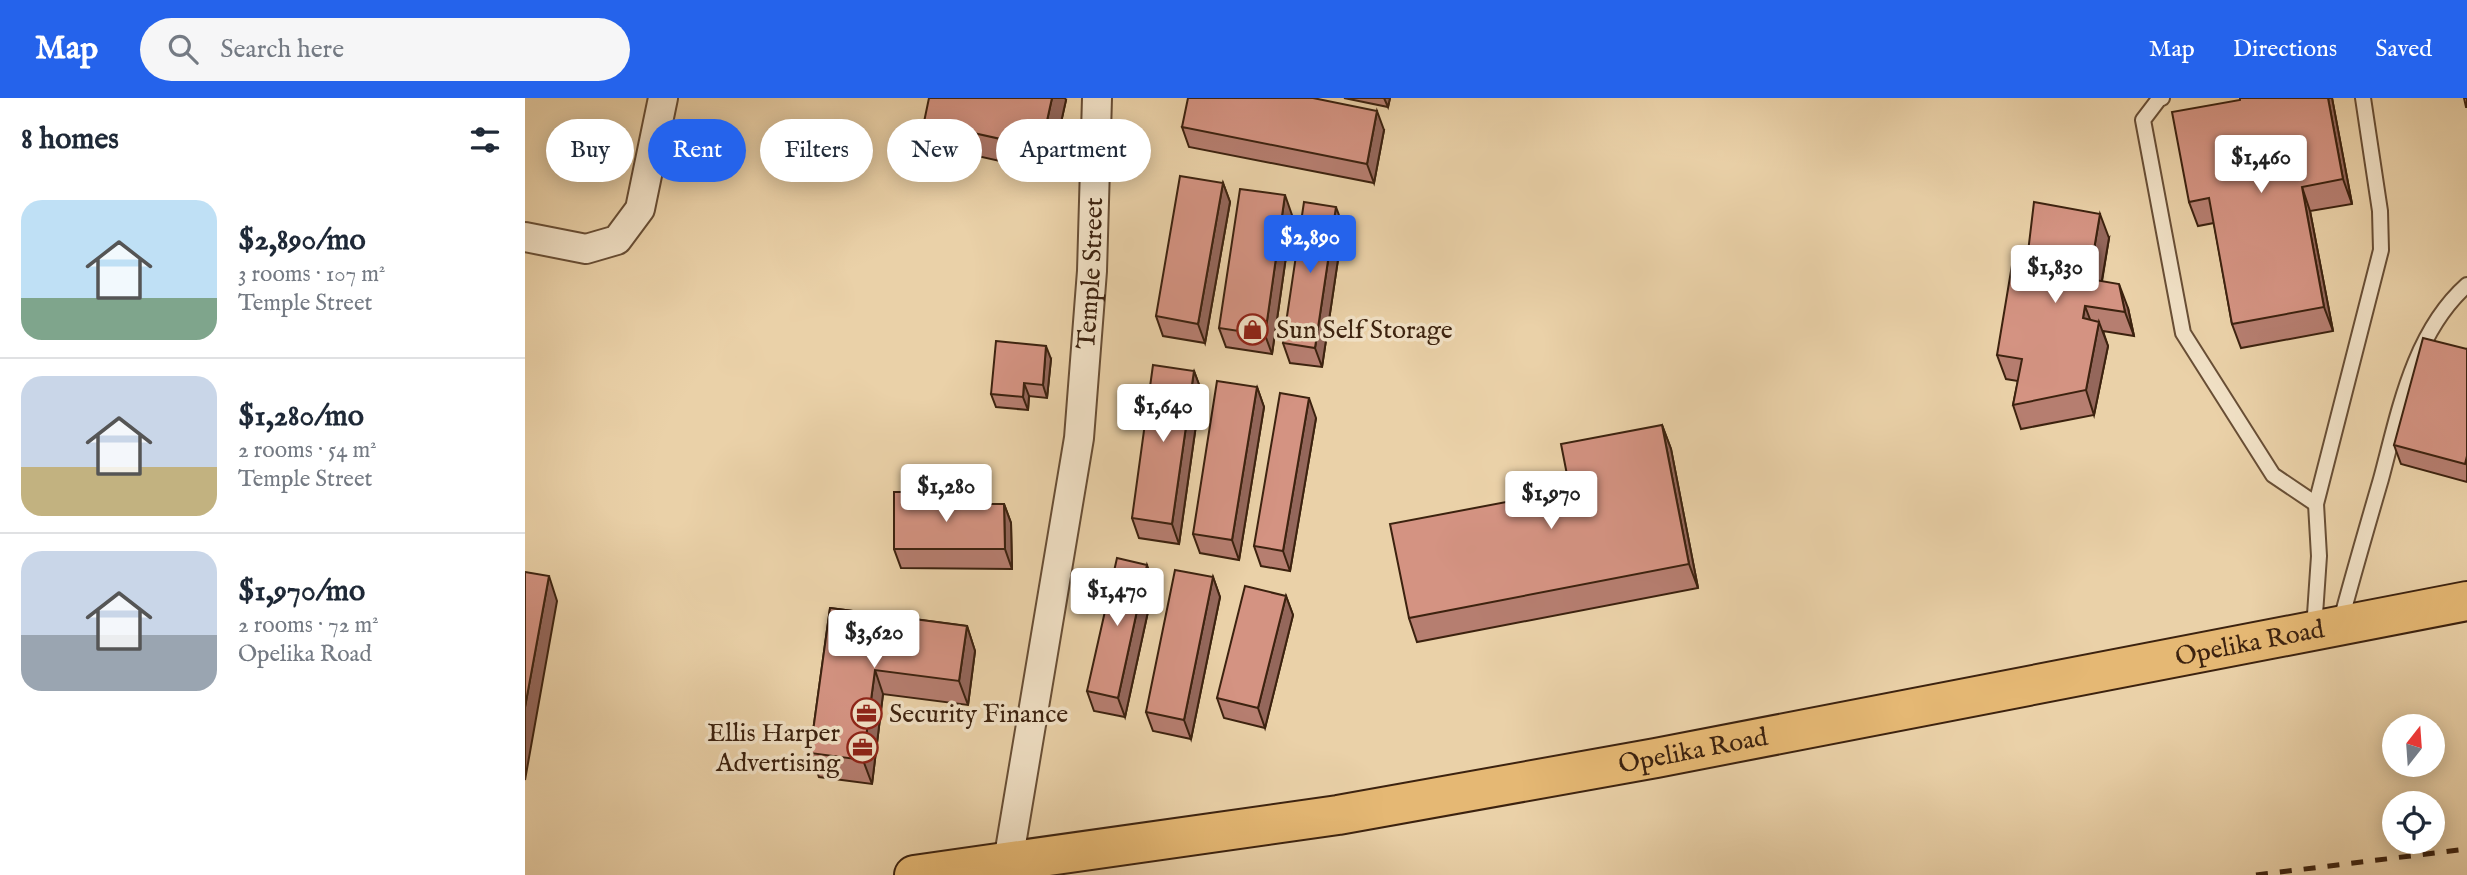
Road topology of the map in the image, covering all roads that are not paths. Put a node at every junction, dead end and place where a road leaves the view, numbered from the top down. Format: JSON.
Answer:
{"nodes":[{"id":1,"x":663,"y":98,"type":"edge"},
{"id":2,"x":1097,"y":98,"type":"edge"},
{"id":3,"x":2162,"y":98,"type":"edge"},
{"id":4,"x":2363,"y":98,"type":"edge"},
{"id":5,"x":525,"y":237,"type":"edge"},
{"id":6,"x":2467,"y":285,"type":"edge"},
{"id":7,"x":2316,"y":504,"type":"junction"},
{"id":8,"x":2467,"y":601,"type":"edge"},
{"id":9,"x":2326,"y":628,"type":"junction"},
{"id":10,"x":1008,"y":862,"type":"junction"},
{"id":11,"x":914,"y":875,"type":"edge"}],
"edges":[{"from":1,"to":5,"type":"street"},
{"from":2,"to":10,"type":"street","name":"Temple Street"},
{"from":3,"to":7,"type":"lane"},
{"from":4,"to":7,"type":"lane"},
{"from":6,"to":9,"type":"lane"},
{"from":7,"to":9,"type":"lane"},
{"from":8,"to":9,"type":"main road","name":"Opelika Road"},
{"from":9,"to":10,"type":"main road","name":"Opelika Road"},
{"from":10,"to":11,"type":"main road","name":"Opelika Road"}]}
